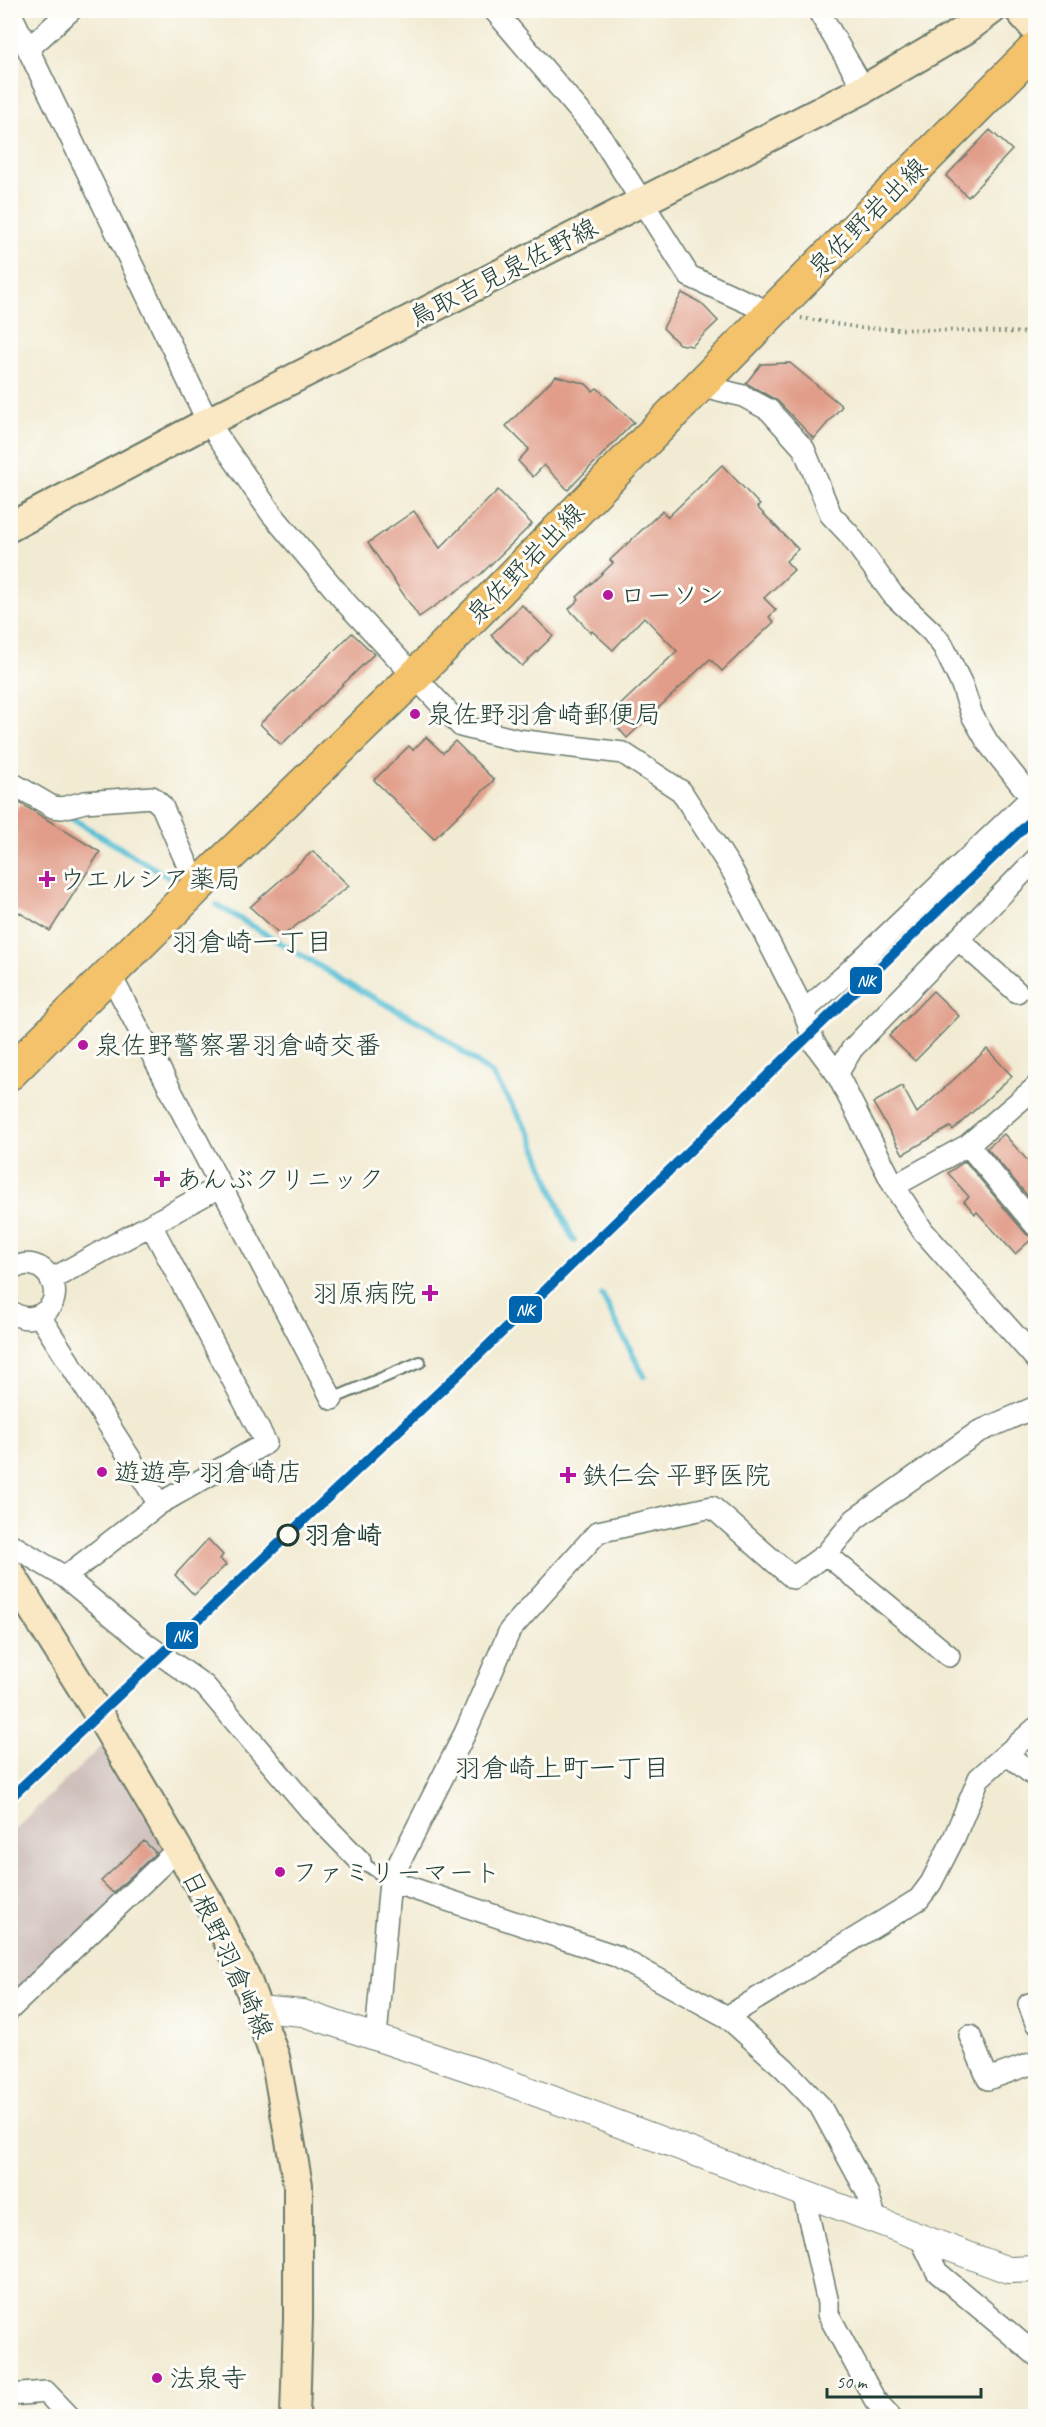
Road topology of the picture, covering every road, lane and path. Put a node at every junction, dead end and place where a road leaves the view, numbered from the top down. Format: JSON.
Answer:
{"nodes":[{"id":1,"x":71,"y":10,"type":"edge"},
{"id":2,"x":494,"y":10,"type":"edge"},
{"id":3,"x":818,"y":10,"type":"edge"},
{"id":4,"x":992,"y":10,"type":"edge"},
{"id":5,"x":1019,"y":10,"type":"edge"},
{"id":6,"x":15,"y":17,"type":"edge"},
{"id":7,"x":1035,"y":30,"type":"edge"},
{"id":8,"x":1035,"y":48,"type":"edge"},
{"id":9,"x":28,"y":49,"type":"junction"},
{"id":10,"x":864,"y":88,"type":"junction"},
{"id":11,"x":641,"y":202,"type":"junction"},
{"id":12,"x":771,"y":313,"type":"junction"},
{"id":13,"x":1035,"y":333,"type":"edge"},
{"id":14,"x":700,"y":385,"type":"junction"},
{"id":15,"x":208,"y":422,"type":"junction"},
{"id":16,"x":10,"y":527,"type":"edge"},
{"id":17,"x":414,"y":677,"type":"junction"},
{"id":18,"x":10,"y":782,"type":"edge"},
{"id":19,"x":1033,"y":795,"type":"edge"},
{"id":20,"x":1035,"y":859,"type":"edge"},
{"id":21,"x":197,"y":887,"type":"junction"},
{"id":22,"x":958,"y":939,"type":"junction"},
{"id":23,"x":110,"y":974,"type":"junction"},
{"id":24,"x":1017,"y":992,"type":"dead end"},
{"id":25,"x":804,"y":1011,"type":"junction"},
{"id":26,"x":10,"y":1073,"type":"edge"},
{"id":27,"x":837,"y":1074,"type":"junction"},
{"id":28,"x":1035,"y":1088,"type":"edge"},
{"id":29,"x":968,"y":1146,"type":"junction"},
{"id":30,"x":221,"y":1186,"type":"junction"},
{"id":31,"x":894,"y":1186,"type":"junction"},
{"id":32,"x":151,"y":1225,"type":"junction"},
{"id":33,"x":1035,"y":1226,"type":"edge"},
{"id":34,"x":10,"y":1271,"type":"edge"},
{"id":35,"x":52,"y":1279,"type":"junction"},
{"id":36,"x":10,"y":1311,"type":"edge"},
{"id":37,"x":39,"y":1316,"type":"junction"},
{"id":38,"x":1035,"y":1359,"type":"edge"},
{"id":39,"x":420,"y":1362,"type":"dead end"},
{"id":40,"x":332,"y":1399,"type":"joint"},
{"id":41,"x":1035,"y":1407,"type":"edge"},
{"id":42,"x":159,"y":1504,"type":"junction"},
{"id":43,"x":10,"y":1544,"type":"edge"},
{"id":44,"x":826,"y":1554,"type":"junction"},
{"id":45,"x":10,"y":1573,"type":"edge"},
{"id":46,"x":65,"y":1577,"type":"junction"},
{"id":47,"x":949,"y":1656,"type":"dead end"},
{"id":48,"x":1035,"y":1728,"type":"edge"},
{"id":49,"x":1008,"y":1755,"type":"junction"},
{"id":50,"x":1035,"y":1777,"type":"edge"},
{"id":51,"x":178,"y":1849,"type":"junction"},
{"id":52,"x":360,"y":1861,"type":"joint"},
{"id":53,"x":390,"y":1881,"type":"junction"},
{"id":54,"x":10,"y":2009,"type":"edge"},
{"id":55,"x":258,"y":2009,"type":"junction"},
{"id":56,"x":727,"y":2017,"type":"junction"},
{"id":57,"x":970,"y":2036,"type":"dead end"},
{"id":58,"x":376,"y":2037,"type":"junction"},
{"id":59,"x":1035,"y":2062,"type":"edge"},
{"id":60,"x":803,"y":2192,"type":"junction"},
{"id":61,"x":876,"y":2220,"type":"junction"},
{"id":62,"x":921,"y":2237,"type":"junction"},
{"id":63,"x":1035,"y":2269,"type":"edge"},
{"id":64,"x":1035,"y":2355,"type":"edge"},
{"id":65,"x":10,"y":2395,"type":"edge"},
{"id":66,"x":69,"y":2416,"type":"edge"},
{"id":67,"x":295,"y":2416,"type":"edge"},
{"id":68,"x":890,"y":2416,"type":"edge"}],
"edges":[{"from":1,"to":9,"type":"street"},
{"from":2,"to":11,"type":"street"},
{"from":3,"to":10,"type":"street"},
{"from":4,"to":10,"type":"main road","name":"鳥取吉見泉佐野線"},
{"from":5,"to":7,"type":"main road"},
{"from":6,"to":9,"type":"street"},
{"from":8,"to":12,"type":"main road","name":"泉佐野岩出線"},
{"from":9,"to":15,"type":"street"},
{"from":10,"to":11,"type":"main road","name":"鳥取吉見泉佐野線"},
{"from":11,"to":12,"type":"street"},
{"from":11,"to":15,"type":"main road","name":"鳥取吉見泉佐野線"},
{"from":12,"to":13,"type":"path"},
{"from":12,"to":14,"type":"main road","name":"泉佐野岩出線"},
{"from":14,"to":17,"type":"main road","name":"泉佐野岩出線"},
{"from":14,"to":19,"type":"street"},
{"from":15,"to":16,"type":"main road","name":"鳥取吉見泉佐野線"},
{"from":15,"to":17,"type":"street"},
{"from":17,"to":21,"type":"main road","name":"泉佐野岩出線"},
{"from":17,"to":25,"type":"street"},
{"from":18,"to":21,"type":"street"},
{"from":19,"to":25,"type":"street"},
{"from":20,"to":22,"type":"street"},
{"from":21,"to":23,"type":"main road","name":"泉佐野岩出線"},
{"from":22,"to":24,"type":"street"},
{"from":22,"to":27,"type":"street"},
{"from":23,"to":26,"type":"main road","name":"泉佐野岩出線"},
{"from":23,"to":30,"type":"street"},
{"from":25,"to":27,"type":"street"},
{"from":27,"to":31,"type":"street"},
{"from":28,"to":29,"type":"street"},
{"from":29,"to":31,"type":"street"},
{"from":29,"to":33,"type":"street"},
{"from":30,"to":32,"type":"street"},
{"from":30,"to":40,"type":"street"},
{"from":31,"to":38,"type":"street"},
{"from":32,"to":35,"type":"street"},
{"from":32,"to":42,"type":"street"},
{"from":34,"to":35,"type":"street"},
{"from":35,"to":37,"type":"street"},
{"from":36,"to":37,"type":"street"},
{"from":37,"to":42,"type":"street"},
{"from":39,"to":40,"type":"lane"},
{"from":41,"to":44,"type":"street"},
{"from":42,"to":46,"type":"street"},
{"from":43,"to":46,"type":"street"},
{"from":44,"to":47,"type":"street"},
{"from":44,"to":53,"type":"street"},
{"from":45,"to":51,"type":"main road","name":"日根野羽倉崎線"},
{"from":46,"to":52,"type":"street"},
{"from":48,"to":49,"type":"street"},
{"from":49,"to":50,"type":"street"},
{"from":49,"to":56,"type":"street"},
{"from":51,"to":54,"type":"street"},
{"from":51,"to":55,"type":"main road","name":"日根野羽倉崎線"},
{"from":52,"to":53,"type":"lane"},
{"from":53,"to":56,"type":"street"},
{"from":53,"to":58,"type":"street"},
{"from":55,"to":58,"type":"street"},
{"from":55,"to":67,"type":"main road","name":"日根野羽倉崎線"},
{"from":56,"to":61,"type":"street"},
{"from":57,"to":59,"type":"street"},
{"from":58,"to":60,"type":"street"},
{"from":60,"to":61,"type":"street"},
{"from":60,"to":68,"type":"street"},
{"from":61,"to":62,"type":"street"},
{"from":62,"to":63,"type":"street"},
{"from":62,"to":64,"type":"street"},
{"from":65,"to":66,"type":"street"}]}
